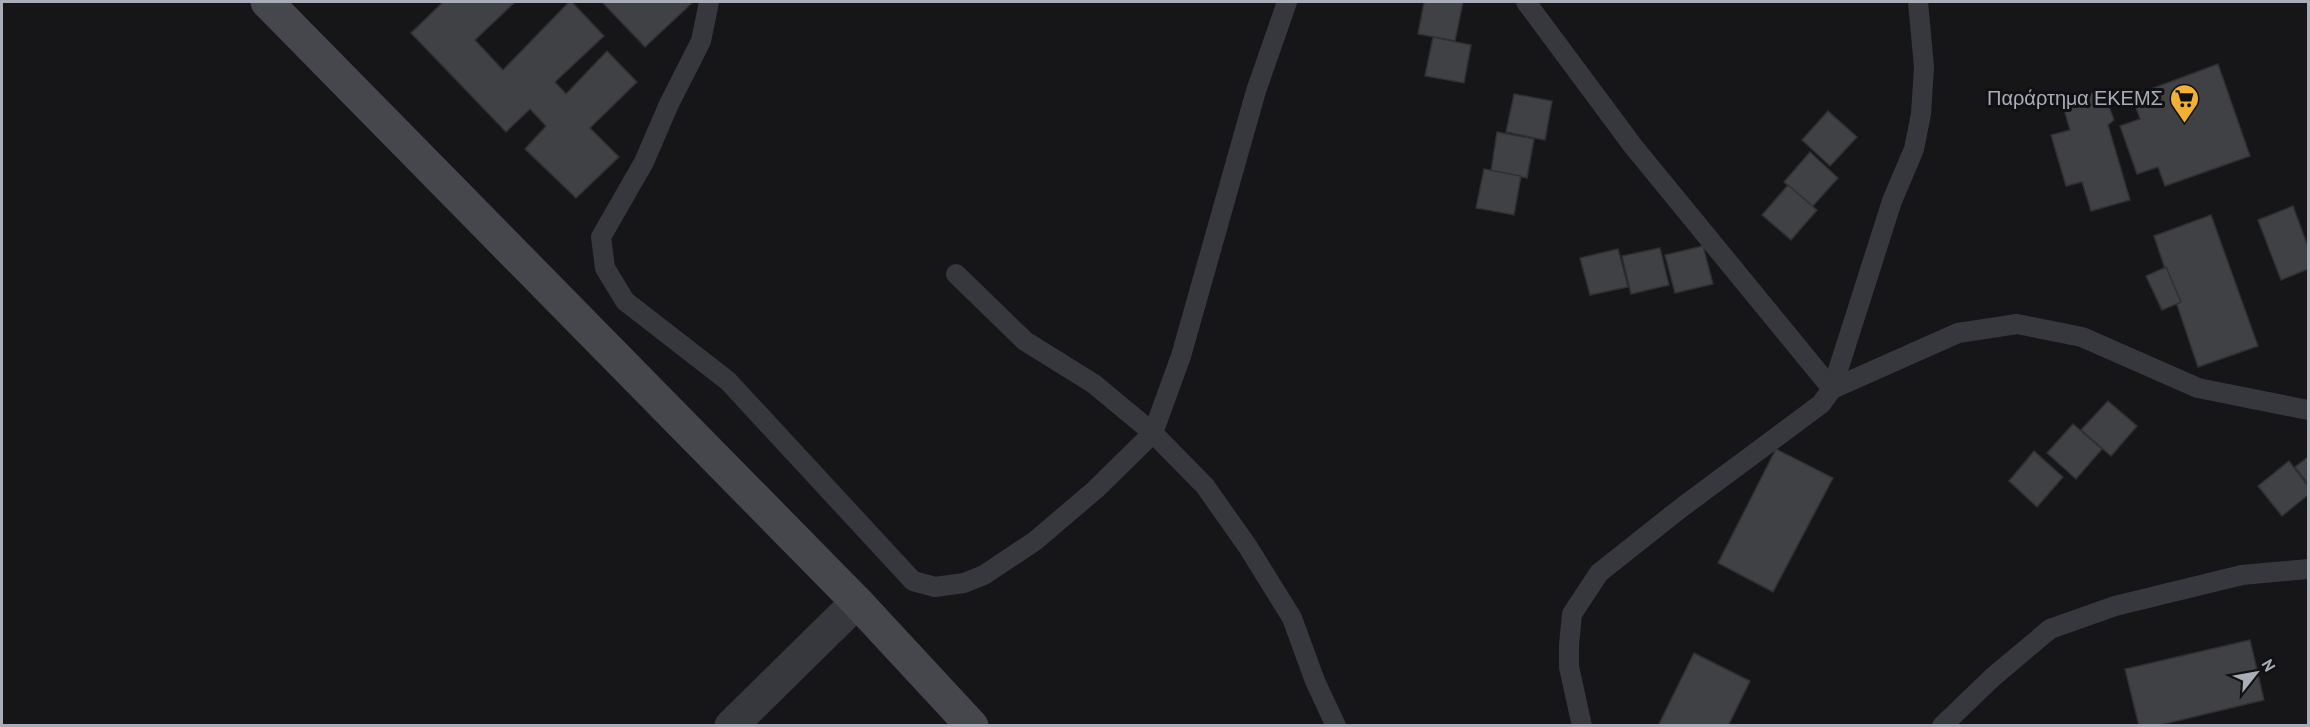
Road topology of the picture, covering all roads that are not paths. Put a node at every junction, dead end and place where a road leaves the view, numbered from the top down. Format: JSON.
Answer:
{"nodes":[{"id":1,"x":267,"y":2,"type":"edge"},
{"id":2,"x":709,"y":2,"type":"edge"},
{"id":3,"x":1287,"y":2,"type":"edge"},
{"id":4,"x":1526,"y":2,"type":"edge"},
{"id":5,"x":1918,"y":2,"type":"edge"},
{"id":6,"x":956,"y":274,"type":"dead end"},
{"id":7,"x":1832,"y":389,"type":"junction"},
{"id":8,"x":2308,"y":410,"type":"edge"},
{"id":9,"x":1153,"y":434,"type":"junction"},
{"id":10,"x":2308,"y":570,"type":"edge"},
{"id":11,"x":857,"y":602,"type":"junction"},
{"id":12,"x":731,"y":726,"type":"edge"},
{"id":13,"x":972,"y":726,"type":"edge"},
{"id":14,"x":1336,"y":726,"type":"edge"},
{"id":15,"x":1582,"y":726,"type":"edge"},
{"id":16,"x":1942,"y":726,"type":"edge"}],
"edges":[{"from":1,"to":11,"type":"street"},
{"from":2,"to":9,"type":"lane"},
{"from":3,"to":9,"type":"lane"},
{"from":4,"to":7,"type":"lane"},
{"from":5,"to":7,"type":"lane"},
{"from":6,"to":9,"type":"lane"},
{"from":7,"to":8,"type":"lane"},
{"from":7,"to":15,"type":"lane"},
{"from":9,"to":14,"type":"lane"},
{"from":10,"to":16,"type":"lane"},
{"from":11,"to":12,"type":"street"},
{"from":11,"to":13,"type":"street"}]}
